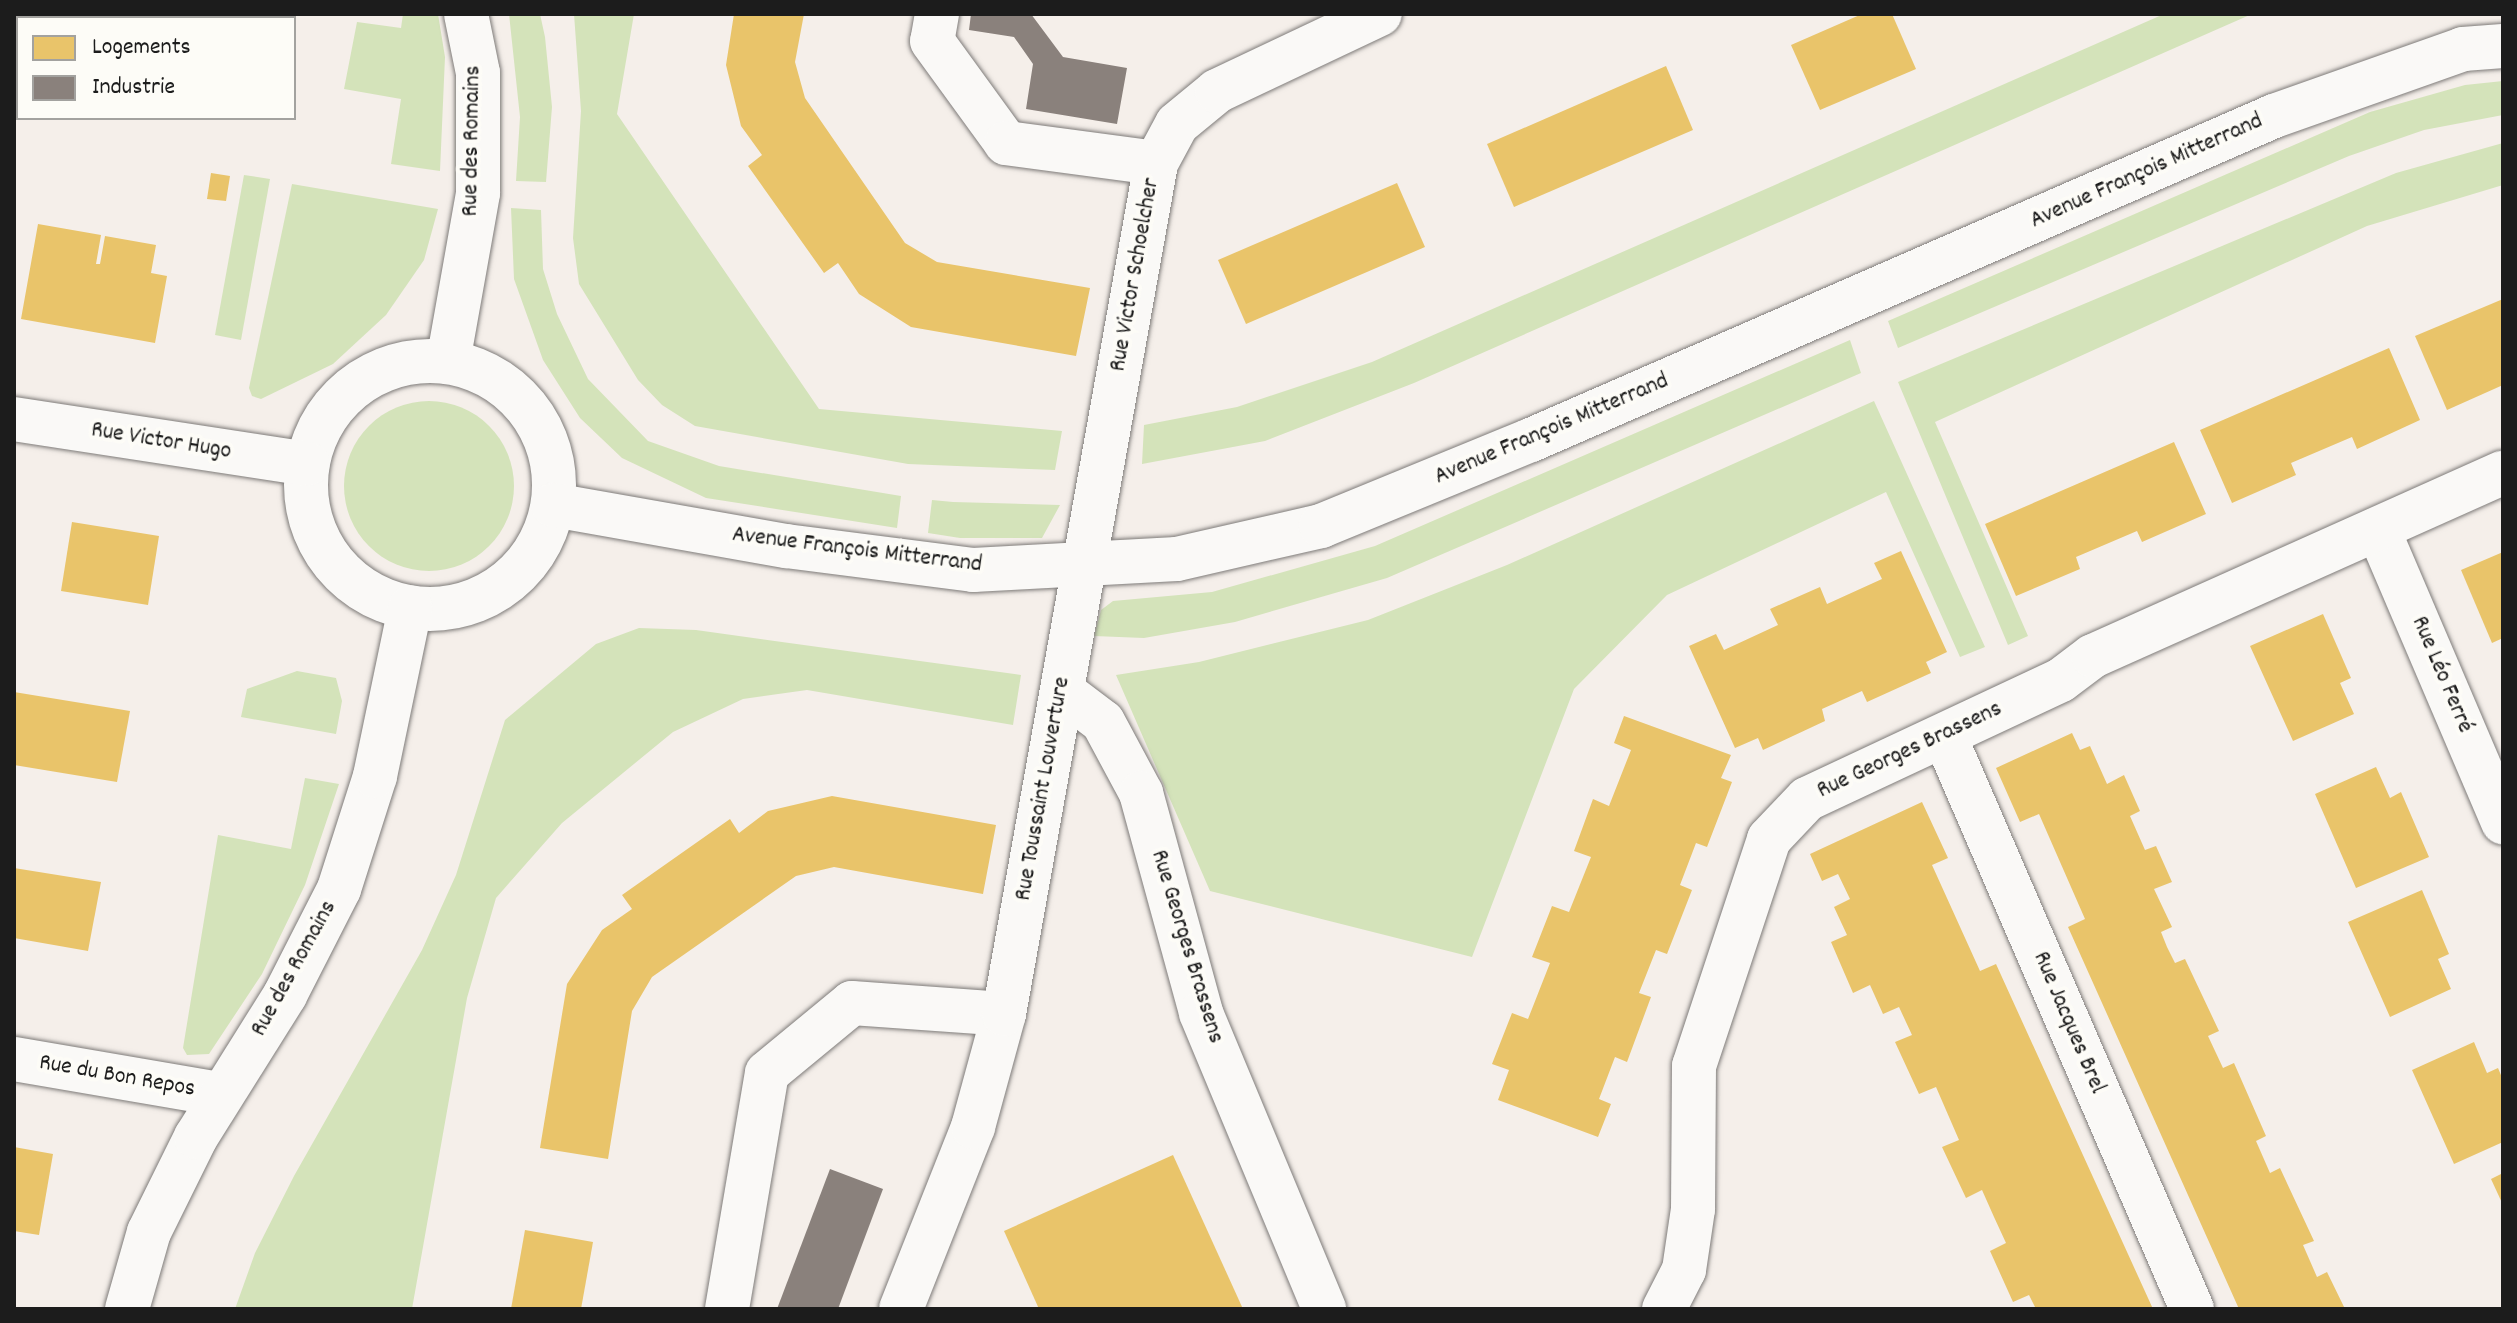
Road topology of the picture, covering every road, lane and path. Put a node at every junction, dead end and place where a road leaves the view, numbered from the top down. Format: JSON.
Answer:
{"nodes":[{"id":1,"x":466,"y":14,"type":"edge"},
{"id":2,"x":937,"y":14,"type":"edge"},
{"id":3,"x":1380,"y":14,"type":"edge"},
{"id":4,"x":2503,"y":46,"type":"edge"},
{"id":5,"x":1156,"y":163,"type":"junction"},
{"id":6,"x":448,"y":362,"type":"junction"},
{"id":7,"x":14,"y":419,"type":"edge"},
{"id":8,"x":308,"y":464,"type":"junction"},
{"id":9,"x":2503,"y":473,"type":"edge"},
{"id":10,"x":553,"y":505,"type":"junction"},
{"id":11,"x":2378,"y":529,"type":"junction"},
{"id":12,"x":1086,"y":564,"type":"junction"},
{"id":13,"x":410,"y":608,"type":"junction"},
{"id":14,"x":1062,"y":691,"type":"junction"},
{"id":15,"x":1945,"y":737,"type":"junction"},
{"id":16,"x":2503,"y":822,"type":"edge"},
{"id":17,"x":1004,"y":1014,"type":"junction"},
{"id":18,"x":14,"y":1059,"type":"edge"},
{"id":19,"x":219,"y":1094,"type":"junction"},
{"id":20,"x":127,"y":1309,"type":"edge"},
{"id":21,"x":727,"y":1309,"type":"edge"},
{"id":22,"x":901,"y":1309,"type":"edge"},
{"id":23,"x":1324,"y":1309,"type":"edge"},
{"id":24,"x":1664,"y":1309,"type":"edge"},
{"id":25,"x":2192,"y":1309,"type":"edge"}],
"edges":[{"from":1,"to":6,"type":"street","name":"Rue des Romains"},
{"from":2,"to":5,"type":"street"},
{"from":3,"to":5,"type":"street","name":"Rue Victor Schoelcher"},
{"from":4,"to":12,"type":"street","name":"Avenue François Mitterrand"},
{"from":5,"to":12,"type":"street","name":"Rue Victor Schoelcher"},
{"from":6,"to":8,"type":"street"},
{"from":6,"to":10,"type":"street"},
{"from":7,"to":8,"type":"street","name":"Rue Victor Hugo"},
{"from":8,"to":13,"type":"street"},
{"from":9,"to":11,"type":"street","name":"Rue Georges Brassens"},
{"from":10,"to":12,"type":"street","name":"Avenue François Mitterrand"},
{"from":10,"to":13,"type":"street"},
{"from":11,"to":15,"type":"street","name":"Rue Georges Brassens"},
{"from":11,"to":16,"type":"street","name":"Rue Léo Ferré"},
{"from":12,"to":14,"type":"street","name":"Rue Toussaint Louverture"},
{"from":13,"to":19,"type":"street","name":"Rue des Romains"},
{"from":14,"to":17,"type":"street","name":"Rue Toussaint Louverture"},
{"from":14,"to":23,"type":"street","name":"Rue Georges Brassens"},
{"from":15,"to":24,"type":"street","name":"Rue Georges Brassens"},
{"from":15,"to":25,"type":"street","name":"Rue Jacques Brel"},
{"from":17,"to":21,"type":"street"},
{"from":17,"to":22,"type":"street","name":"Rue Toussaint Louverture"},
{"from":18,"to":19,"type":"street","name":"Rue du Bon Repos"},
{"from":19,"to":20,"type":"street","name":"Rue des Romains"}]}
